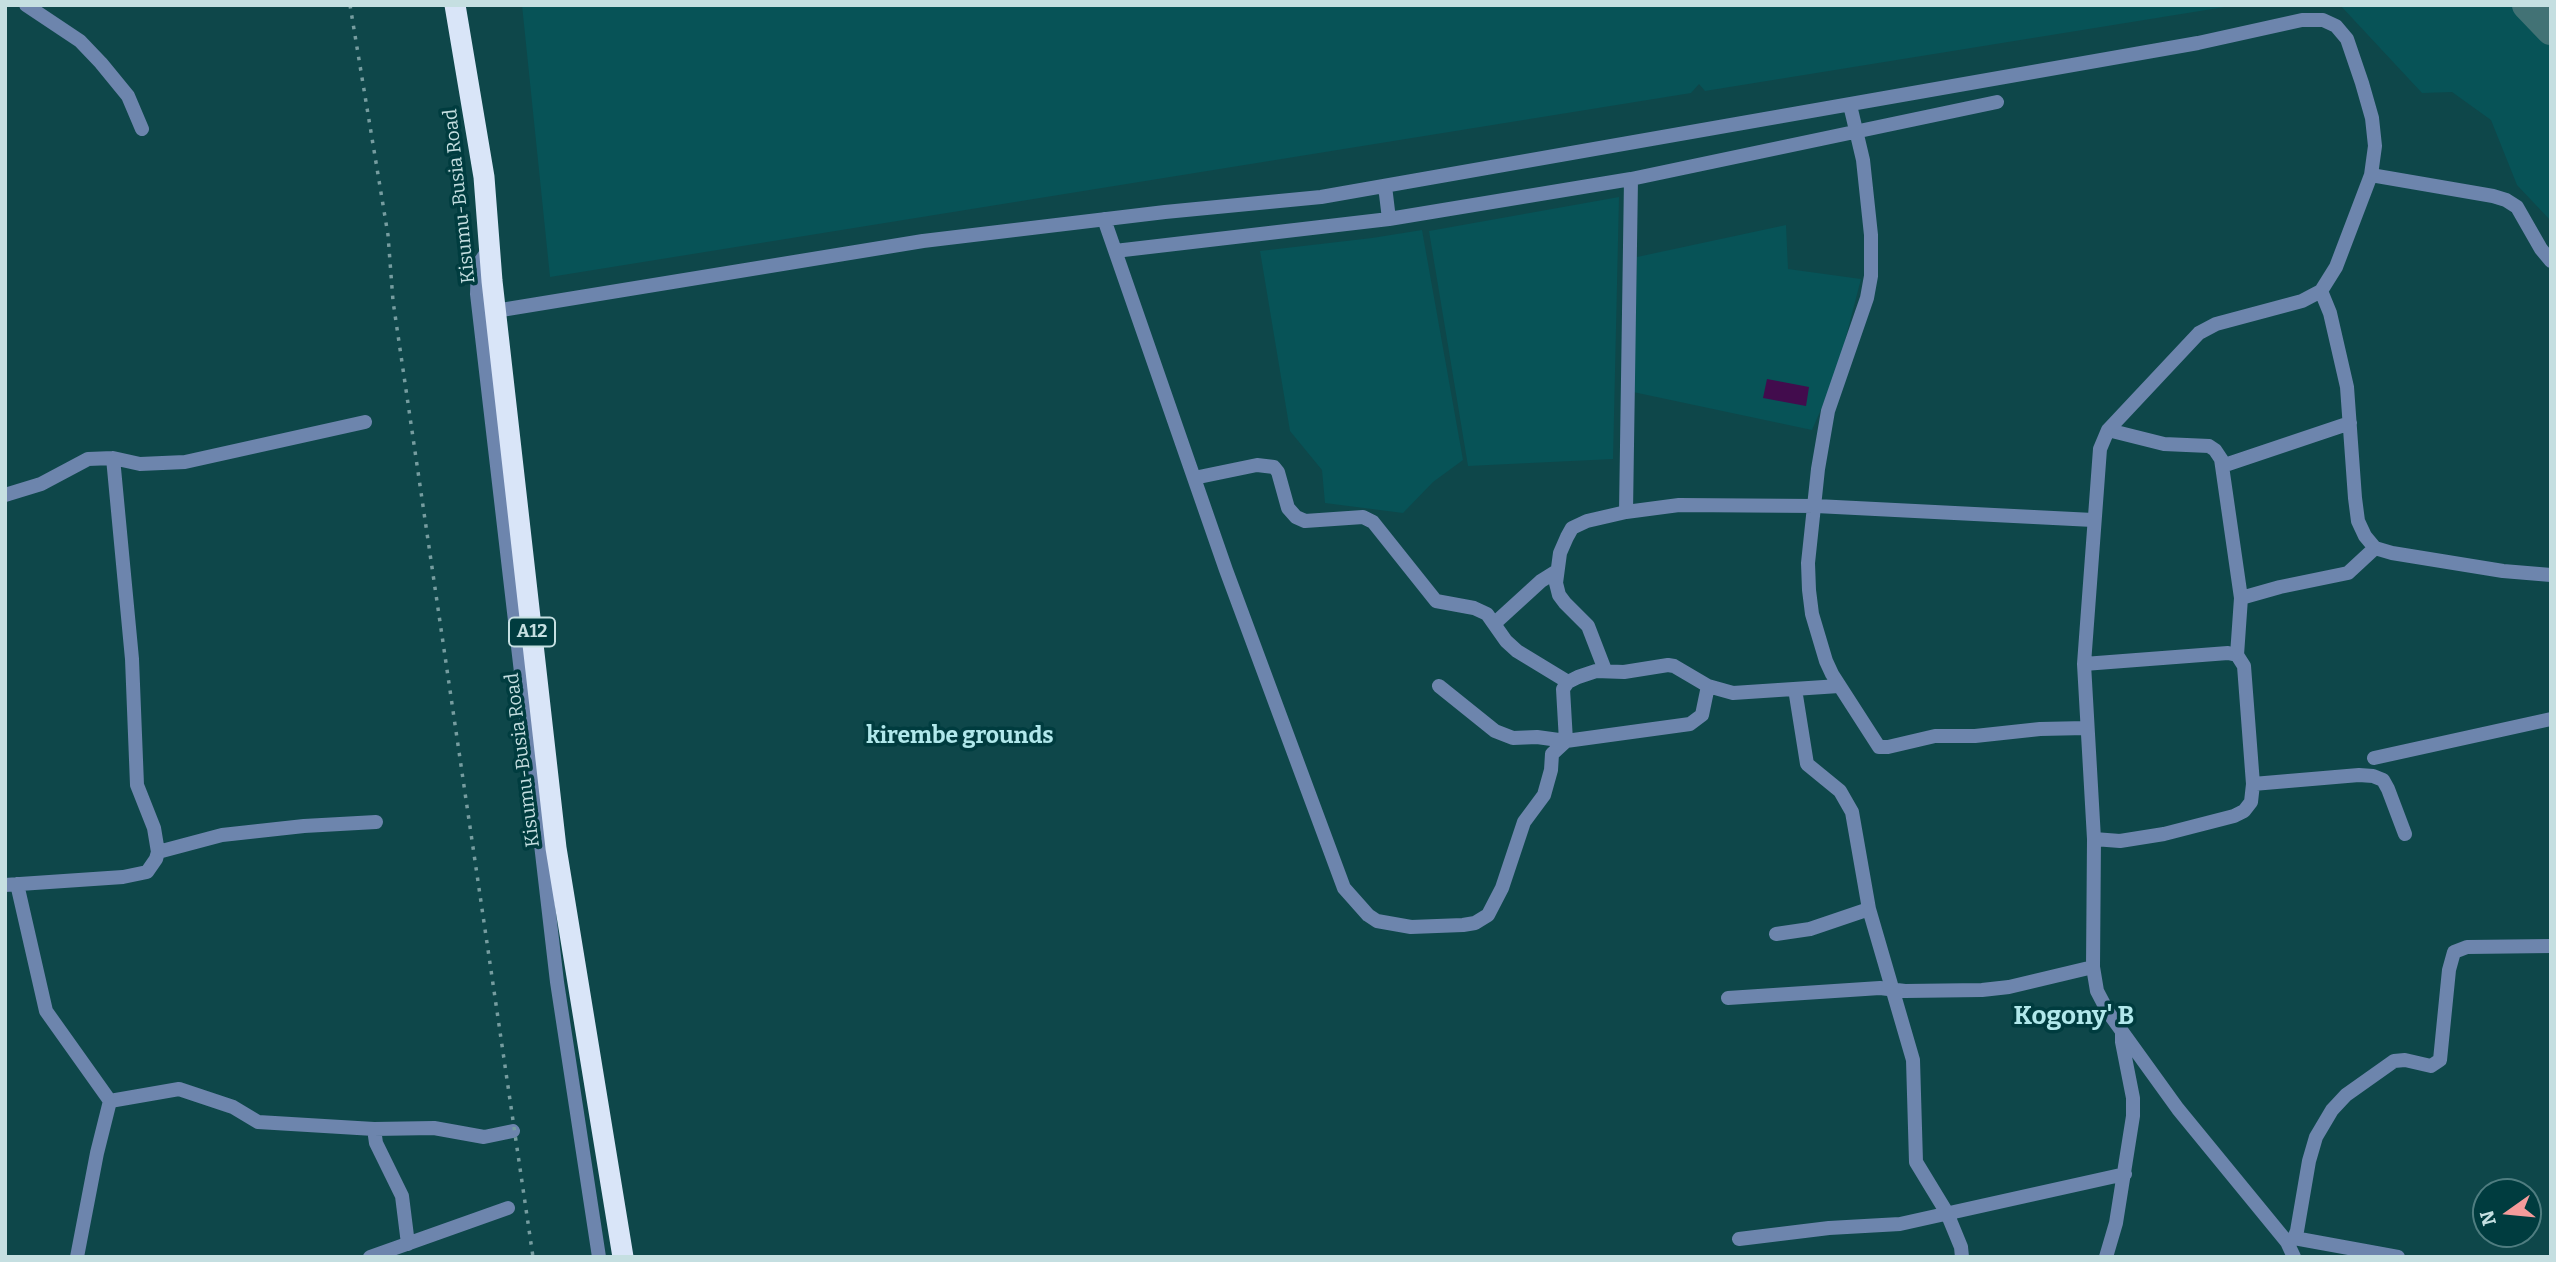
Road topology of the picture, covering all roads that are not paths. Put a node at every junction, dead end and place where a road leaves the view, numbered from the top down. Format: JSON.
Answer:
{"nodes":[{"id":1,"x":26,"y":5,"type":"edge"},
{"id":2,"x":455,"y":5,"type":"edge"},
{"id":3,"x":1997,"y":102,"type":"dead end"},
{"id":4,"x":1850,"y":104,"type":"junction"},
{"id":5,"x":142,"y":129,"type":"dead end"},
{"id":6,"x":1857,"y":131,"type":"junction"},
{"id":7,"x":2371,"y":175,"type":"junction"},
{"id":8,"x":1631,"y":179,"type":"junction"},
{"id":9,"x":1385,"y":186,"type":"junction"},
{"id":10,"x":1104,"y":219,"type":"junction"},
{"id":11,"x":1390,"y":219,"type":"junction"},
{"id":12,"x":489,"y":249,"type":"junction"},
{"id":13,"x":1115,"y":251,"type":"junction"},
{"id":14,"x":2551,"y":261,"type":"edge"},
{"id":15,"x":2321,"y":292,"type":"junction"},
{"id":16,"x":495,"y":311,"type":"junction"},
{"id":17,"x":365,"y":422,"type":"dead end"},
{"id":18,"x":2350,"y":423,"type":"junction"},
{"id":19,"x":2108,"y":430,"type":"junction"},
{"id":20,"x":113,"y":458,"type":"junction"},
{"id":21,"x":2221,"y":460,"type":"junction"},
{"id":22,"x":1194,"y":478,"type":"junction"},
{"id":23,"x":5,"y":495,"type":"edge"},
{"id":24,"x":1816,"y":506,"type":"junction"},
{"id":25,"x":1626,"y":512,"type":"junction"},
{"id":26,"x":2094,"y":520,"type":"junction"},
{"id":27,"x":2375,"y":548,"type":"junction"},
{"id":28,"x":1557,"y":571,"type":"junction"},
{"id":29,"x":2551,"y":575,"type":"edge"},
{"id":30,"x":2241,"y":598,"type":"junction"},
{"id":31,"x":1494,"y":623,"type":"junction"},
{"id":32,"x":2237,"y":655,"type":"junction"},
{"id":33,"x":2084,"y":664,"type":"junction"},
{"id":34,"x":1605,"y":670,"type":"junction"},
{"id":35,"x":1568,"y":682,"type":"junction"},
{"id":36,"x":1439,"y":686,"type":"dead end"},
{"id":37,"x":1839,"y":686,"type":"junction"},
{"id":38,"x":1708,"y":687,"type":"junction"},
{"id":39,"x":1795,"y":689,"type":"junction"},
{"id":40,"x":2551,"y":719,"type":"edge"},
{"id":41,"x":2086,"y":728,"type":"junction"},
{"id":42,"x":1566,"y":741,"type":"junction"},
{"id":43,"x":2374,"y":758,"type":"dead end"},
{"id":44,"x":2253,"y":784,"type":"junction"},
{"id":45,"x":376,"y":822,"type":"dead end"},
{"id":46,"x":2405,"y":834,"type":"dead end"},
{"id":47,"x":2094,"y":839,"type":"junction"},
{"id":48,"x":158,"y":852,"type":"junction"},
{"id":49,"x":11,"y":885,"type":"edge"},
{"id":50,"x":1870,"y":909,"type":"junction"},
{"id":51,"x":1776,"y":934,"type":"dead end"},
{"id":52,"x":2551,"y":946,"type":"edge"},
{"id":53,"x":2093,"y":967,"type":"junction"},
{"id":54,"x":1891,"y":989,"type":"junction"},
{"id":55,"x":1728,"y":998,"type":"dead end"},
{"id":56,"x":2122,"y":1030,"type":"junction"},
{"id":57,"x":110,"y":1101,"type":"junction"},
{"id":58,"x":374,"y":1129,"type":"junction"},
{"id":59,"x":513,"y":1131,"type":"dead end"},
{"id":60,"x":2125,"y":1174,"type":"junction"},
{"id":61,"x":508,"y":1208,"type":"dead end"},
{"id":62,"x":1947,"y":1213,"type":"junction"},
{"id":63,"x":1739,"y":1239,"type":"dead end"},
{"id":64,"x":2291,"y":1240,"type":"junction"},
{"id":65,"x":408,"y":1244,"type":"junction"},
{"id":66,"x":77,"y":1257,"type":"edge"},
{"id":67,"x":370,"y":1257,"type":"edge"},
{"id":68,"x":599,"y":1257,"type":"edge"},
{"id":69,"x":623,"y":1257,"type":"edge"},
{"id":70,"x":1962,"y":1257,"type":"edge"},
{"id":71,"x":2106,"y":1257,"type":"edge"},
{"id":72,"x":2294,"y":1257,"type":"edge"},
{"id":73,"x":2399,"y":1257,"type":"edge"}],
"edges":[{"from":1,"to":5,"type":"street"},
{"from":2,"to":12,"type":"highway","name":"Kisumu-Busia Road","number":"A12"},
{"from":3,"to":6,"type":"street"},
{"from":4,"to":6,"type":"street"},
{"from":4,"to":7,"type":"street"},
{"from":4,"to":9,"type":"street"},
{"from":6,"to":8,"type":"street"},
{"from":6,"to":24,"type":"street"},
{"from":7,"to":14,"type":"street"},
{"from":7,"to":15,"type":"street"},
{"from":8,"to":11,"type":"street"},
{"from":8,"to":25,"type":"street"},
{"from":9,"to":10,"type":"street"},
{"from":9,"to":11,"type":"street"},
{"from":10,"to":13,"type":"street"},
{"from":10,"to":16,"type":"street"},
{"from":11,"to":13,"type":"street"},
{"from":12,"to":16,"type":"highway","name":"Kisumu-Busia Road","number":"A12"},
{"from":12,"to":68,"type":"street"},
{"from":13,"to":22,"type":"street"},
{"from":15,"to":18,"type":"street"},
{"from":15,"to":19,"type":"street"},
{"from":16,"to":69,"type":"highway","name":"Kisumu-Busia Road","number":"A12"},
{"from":17,"to":20,"type":"street"},
{"from":18,"to":21,"type":"street"},
{"from":18,"to":27,"type":"street"},
{"from":19,"to":21,"type":"street"},
{"from":19,"to":26,"type":"street"},
{"from":20,"to":23,"type":"street"},
{"from":20,"to":48,"type":"street"},
{"from":21,"to":30,"type":"street"},
{"from":22,"to":31,"type":"street"},
{"from":22,"to":42,"type":"street"},
{"from":24,"to":25,"type":"street"},
{"from":24,"to":26,"type":"street"},
{"from":24,"to":37,"type":"street"},
{"from":25,"to":28,"type":"street"},
{"from":26,"to":33,"type":"street"},
{"from":27,"to":29,"type":"street"},
{"from":27,"to":30,"type":"street"},
{"from":28,"to":31,"type":"street"},
{"from":28,"to":34,"type":"street"},
{"from":30,"to":32,"type":"street"},
{"from":31,"to":35,"type":"street"},
{"from":32,"to":33,"type":"street"},
{"from":32,"to":44,"type":"street"},
{"from":33,"to":41,"type":"street"},
{"from":34,"to":35,"type":"street"},
{"from":34,"to":38,"type":"street"},
{"from":35,"to":42,"type":"street"},
{"from":36,"to":42,"type":"street"},
{"from":37,"to":39,"type":"street"},
{"from":37,"to":41,"type":"street"},
{"from":38,"to":39,"type":"street"},
{"from":38,"to":42,"type":"street"},
{"from":39,"to":50,"type":"street"},
{"from":40,"to":43,"type":"street"},
{"from":41,"to":47,"type":"street"},
{"from":44,"to":46,"type":"street"},
{"from":44,"to":47,"type":"street"},
{"from":45,"to":48,"type":"street"},
{"from":47,"to":53,"type":"street"},
{"from":48,"to":49,"type":"street"},
{"from":49,"to":57,"type":"street"},
{"from":50,"to":51,"type":"street"},
{"from":50,"to":54,"type":"street"},
{"from":52,"to":64,"type":"street"},
{"from":53,"to":54,"type":"street"},
{"from":53,"to":56,"type":"street"},
{"from":54,"to":55,"type":"street"},
{"from":54,"to":62,"type":"street"},
{"from":56,"to":60,"type":"street"},
{"from":56,"to":64,"type":"street"},
{"from":57,"to":58,"type":"street"},
{"from":57,"to":66,"type":"street"},
{"from":58,"to":59,"type":"street"},
{"from":58,"to":65,"type":"street"},
{"from":60,"to":62,"type":"street"},
{"from":60,"to":71,"type":"street"},
{"from":61,"to":65,"type":"street"},
{"from":62,"to":63,"type":"street"},
{"from":62,"to":70,"type":"street"},
{"from":64,"to":72,"type":"street"},
{"from":64,"to":73,"type":"street"},
{"from":65,"to":67,"type":"street"}]}
